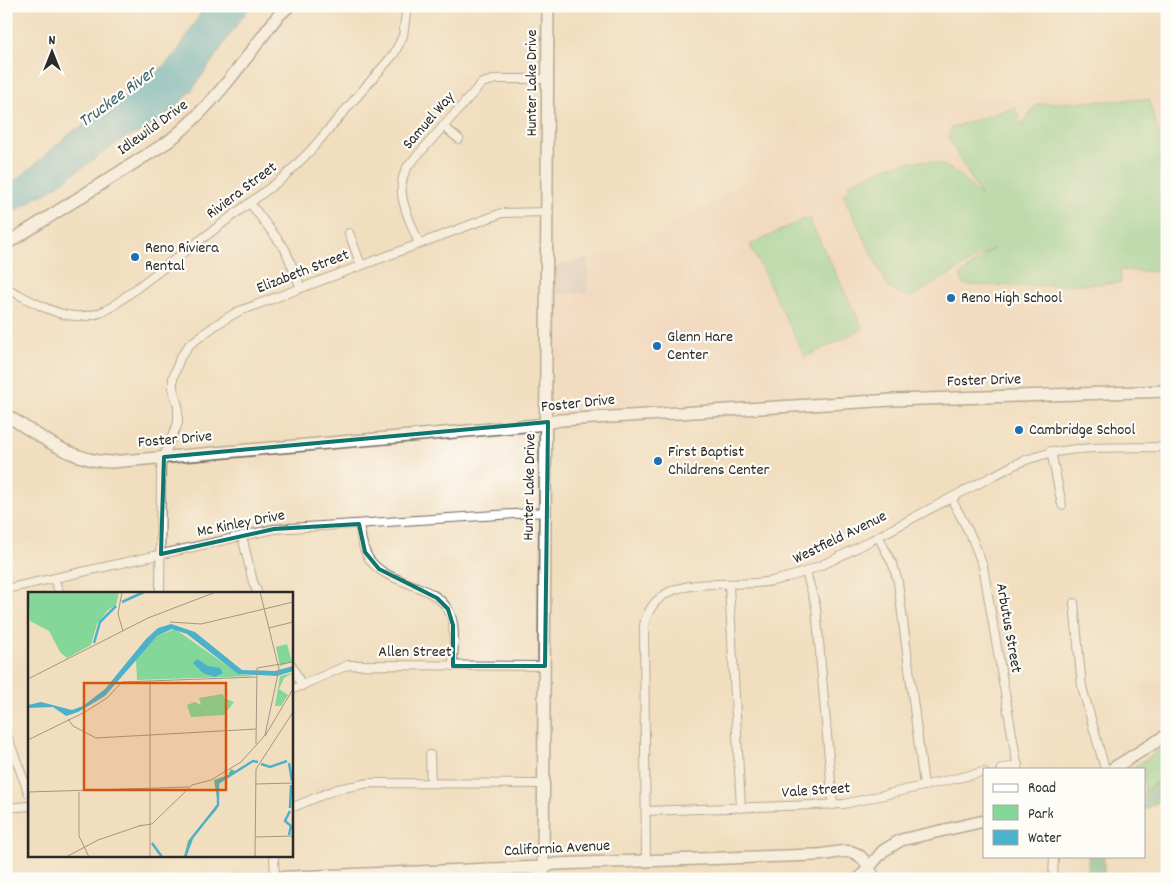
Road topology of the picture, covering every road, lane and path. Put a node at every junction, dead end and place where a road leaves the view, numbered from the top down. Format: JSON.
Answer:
{"nodes":[{"id":1,"x":289,"y":6,"type":"edge"},
{"id":2,"x":407,"y":6,"type":"edge"},
{"id":3,"x":548,"y":6,"type":"edge"},
{"id":4,"x":548,"y":79,"type":"junction"},
{"id":5,"x":443,"y":126,"type":"junction"},
{"id":6,"x":459,"y":139,"type":"dead end"},
{"id":7,"x":250,"y":202,"type":"junction"},
{"id":8,"x":549,"y":212,"type":"junction"},
{"id":9,"x":349,"y":232,"type":"dead end"},
{"id":10,"x":6,"y":244,"type":"edge"},
{"id":11,"x":419,"y":244,"type":"junction"},
{"id":12,"x":361,"y":265,"type":"junction"},
{"id":13,"x":6,"y":288,"type":"edge"},
{"id":14,"x":301,"y":288,"type":"junction"},
{"id":15,"x":1167,"y":392,"type":"edge"},
{"id":16,"x":6,"y":415,"type":"edge"},
{"id":17,"x":548,"y":422,"type":"junction"},
{"id":18,"x":1167,"y":447,"type":"edge"},
{"id":19,"x":1051,"y":451,"type":"junction"},
{"id":20,"x":164,"y":457,"type":"junction"},
{"id":21,"x":952,"y":498,"type":"junction"},
{"id":22,"x":1062,"y":505,"type":"dead end"},
{"id":23,"x":546,"y":512,"type":"junction"},
{"id":24,"x":359,"y":524,"type":"junction"},
{"id":25,"x":242,"y":536,"type":"junction"},
{"id":26,"x":878,"y":536,"type":"junction"},
{"id":27,"x":160,"y":554,"type":"junction"},
{"id":28,"x":806,"y":572,"type":"junction"},
{"id":29,"x":54,"y":578,"type":"junction"},
{"id":30,"x":729,"y":585,"type":"junction"},
{"id":31,"x":6,"y":590,"type":"edge"},
{"id":32,"x":59,"y":592,"type":"edge"},
{"id":33,"x":160,"y":592,"type":"edge"},
{"id":34,"x":257,"y":592,"type":"edge"},
{"id":35,"x":1074,"y":603,"type":"dead end"},
{"id":36,"x":292,"y":666,"type":"edge"},
{"id":37,"x":453,"y":666,"type":"junction"},
{"id":38,"x":545,"y":666,"type":"junction"},
{"id":39,"x":302,"y":686,"type":"junction"},
{"id":40,"x":292,"y":690,"type":"edge"},
{"id":41,"x":6,"y":733,"type":"edge"},
{"id":42,"x":1167,"y":736,"type":"edge"},
{"id":43,"x":430,"y":755,"type":"dead end"},
{"id":44,"x":1018,"y":767,"type":"edge"},
{"id":45,"x":1105,"y":768,"type":"edge"},
{"id":46,"x":1114,"y":768,"type":"edge"},
{"id":47,"x":983,"y":772,"type":"edge"},
{"id":48,"x":430,"y":783,"type":"junction"},
{"id":49,"x":544,"y":784,"type":"junction"},
{"id":50,"x":924,"y":786,"type":"junction"},
{"id":51,"x":28,"y":791,"type":"edge"},
{"id":52,"x":833,"y":805,"type":"junction"},
{"id":53,"x":28,"y":806,"type":"edge"},
{"id":54,"x":6,"y":808,"type":"edge"},
{"id":55,"x":292,"y":808,"type":"edge"},
{"id":56,"x":741,"y":808,"type":"junction"},
{"id":57,"x":646,"y":811,"type":"junction"},
{"id":58,"x":983,"y":821,"type":"edge"},
{"id":59,"x":274,"y":858,"type":"edge"},
{"id":60,"x":1054,"y":858,"type":"edge"},
{"id":61,"x":646,"y":861,"type":"junction"},
{"id":62,"x":544,"y":867,"type":"junction"},
{"id":63,"x":869,"y":867,"type":"junction"},
{"id":64,"x":275,"y":877,"type":"edge"},
{"id":65,"x":240,"y":879,"type":"edge"},
{"id":66,"x":543,"y":879,"type":"edge"},
{"id":67,"x":859,"y":879,"type":"edge"},
{"id":68,"x":878,"y":879,"type":"edge"},
{"id":69,"x":1053,"y":879,"type":"edge"}],
"edges":[{"from":1,"to":10,"type":"street","name":"Idlewild Drive"},
{"from":2,"to":7,"type":"street","name":"Riviera Street"},
{"from":3,"to":4,"type":"street","name":"Hunter Lake Drive"},
{"from":4,"to":5,"type":"street","name":"Samuel Way"},
{"from":4,"to":8,"type":"street","name":"Hunter Lake Drive"},
{"from":5,"to":6,"type":"street"},
{"from":5,"to":11,"type":"street","name":"Samuel Way"},
{"from":7,"to":13,"type":"street","name":"Riviera Street"},
{"from":7,"to":14,"type":"street"},
{"from":8,"to":11,"type":"street","name":"Elizabeth Street"},
{"from":8,"to":17,"type":"street","name":"Hunter Lake Drive"},
{"from":9,"to":12,"type":"street"},
{"from":11,"to":12,"type":"street","name":"Elizabeth Street"},
{"from":12,"to":14,"type":"street","name":"Elizabeth Street"},
{"from":14,"to":20,"type":"street","name":"Elizabeth Street"},
{"from":15,"to":17,"type":"street","name":"Foster Drive"},
{"from":16,"to":20,"type":"street","name":"Foster Drive"},
{"from":17,"to":20,"type":"street","name":"Foster Drive"},
{"from":17,"to":23,"type":"street","name":"Hunter Lake Drive"},
{"from":18,"to":19,"type":"street","name":"Westfield Avenue"},
{"from":19,"to":21,"type":"street","name":"Westfield Avenue"},
{"from":19,"to":22,"type":"street"},
{"from":20,"to":27,"type":"street","name":"Elizabeth Street"},
{"from":21,"to":26,"type":"street","name":"Westfield Avenue"},
{"from":21,"to":44,"type":"street","name":"Arbutus Street"},
{"from":23,"to":24,"type":"street","name":"Mc Kinley Drive"},
{"from":23,"to":38,"type":"street","name":"Hunter Lake Drive"},
{"from":24,"to":25,"type":"street","name":"Mc Kinley Drive"},
{"from":24,"to":37,"type":"street"},
{"from":25,"to":27,"type":"street","name":"Mc Kinley Drive"},
{"from":25,"to":34,"type":"street"},
{"from":26,"to":28,"type":"street","name":"Westfield Avenue"},
{"from":26,"to":50,"type":"street"},
{"from":27,"to":29,"type":"street","name":"Mc Kinley Drive"},
{"from":27,"to":33,"type":"street","name":"Elizabeth Street"},
{"from":28,"to":30,"type":"street","name":"Westfield Avenue"},
{"from":28,"to":52,"type":"street"},
{"from":29,"to":31,"type":"street","name":"Mc Kinley Drive"},
{"from":29,"to":32,"type":"street"},
{"from":30,"to":56,"type":"street"},
{"from":30,"to":57,"type":"street","name":"Westfield Avenue"},
{"from":35,"to":45,"type":"street"},
{"from":36,"to":39,"type":"street"},
{"from":37,"to":38,"type":"street","name":"Allen Street"},
{"from":37,"to":39,"type":"street","name":"Allen Street"},
{"from":38,"to":49,"type":"street","name":"Hunter Lake Drive"},
{"from":39,"to":40,"type":"street","name":"Allen Street"},
{"from":41,"to":51,"type":"street"},
{"from":42,"to":46,"type":"street"},
{"from":43,"to":48,"type":"street"},
{"from":47,"to":50,"type":"street","name":"Vale Street"},
{"from":48,"to":49,"type":"street"},
{"from":48,"to":55,"type":"street"},
{"from":49,"to":62,"type":"street","name":"Hunter Lake Drive"},
{"from":50,"to":52,"type":"street","name":"Vale Street"},
{"from":52,"to":56,"type":"street","name":"Vale Street"},
{"from":53,"to":54,"type":"street"},
{"from":56,"to":57,"type":"street","name":"Vale Street"},
{"from":57,"to":61,"type":"street","name":"Westfield Avenue"},
{"from":58,"to":63,"type":"street"},
{"from":59,"to":64,"type":"street"},
{"from":60,"to":69,"type":"street"},
{"from":61,"to":62,"type":"street","name":"California Avenue"},
{"from":61,"to":63,"type":"street","name":"California Avenue"},
{"from":62,"to":64,"type":"street","name":"California Avenue"},
{"from":62,"to":66,"type":"street","name":"Hunter Lake Drive"},
{"from":63,"to":67,"type":"street"},
{"from":63,"to":68,"type":"street"},
{"from":64,"to":65,"type":"street","name":"California Avenue"}]}
